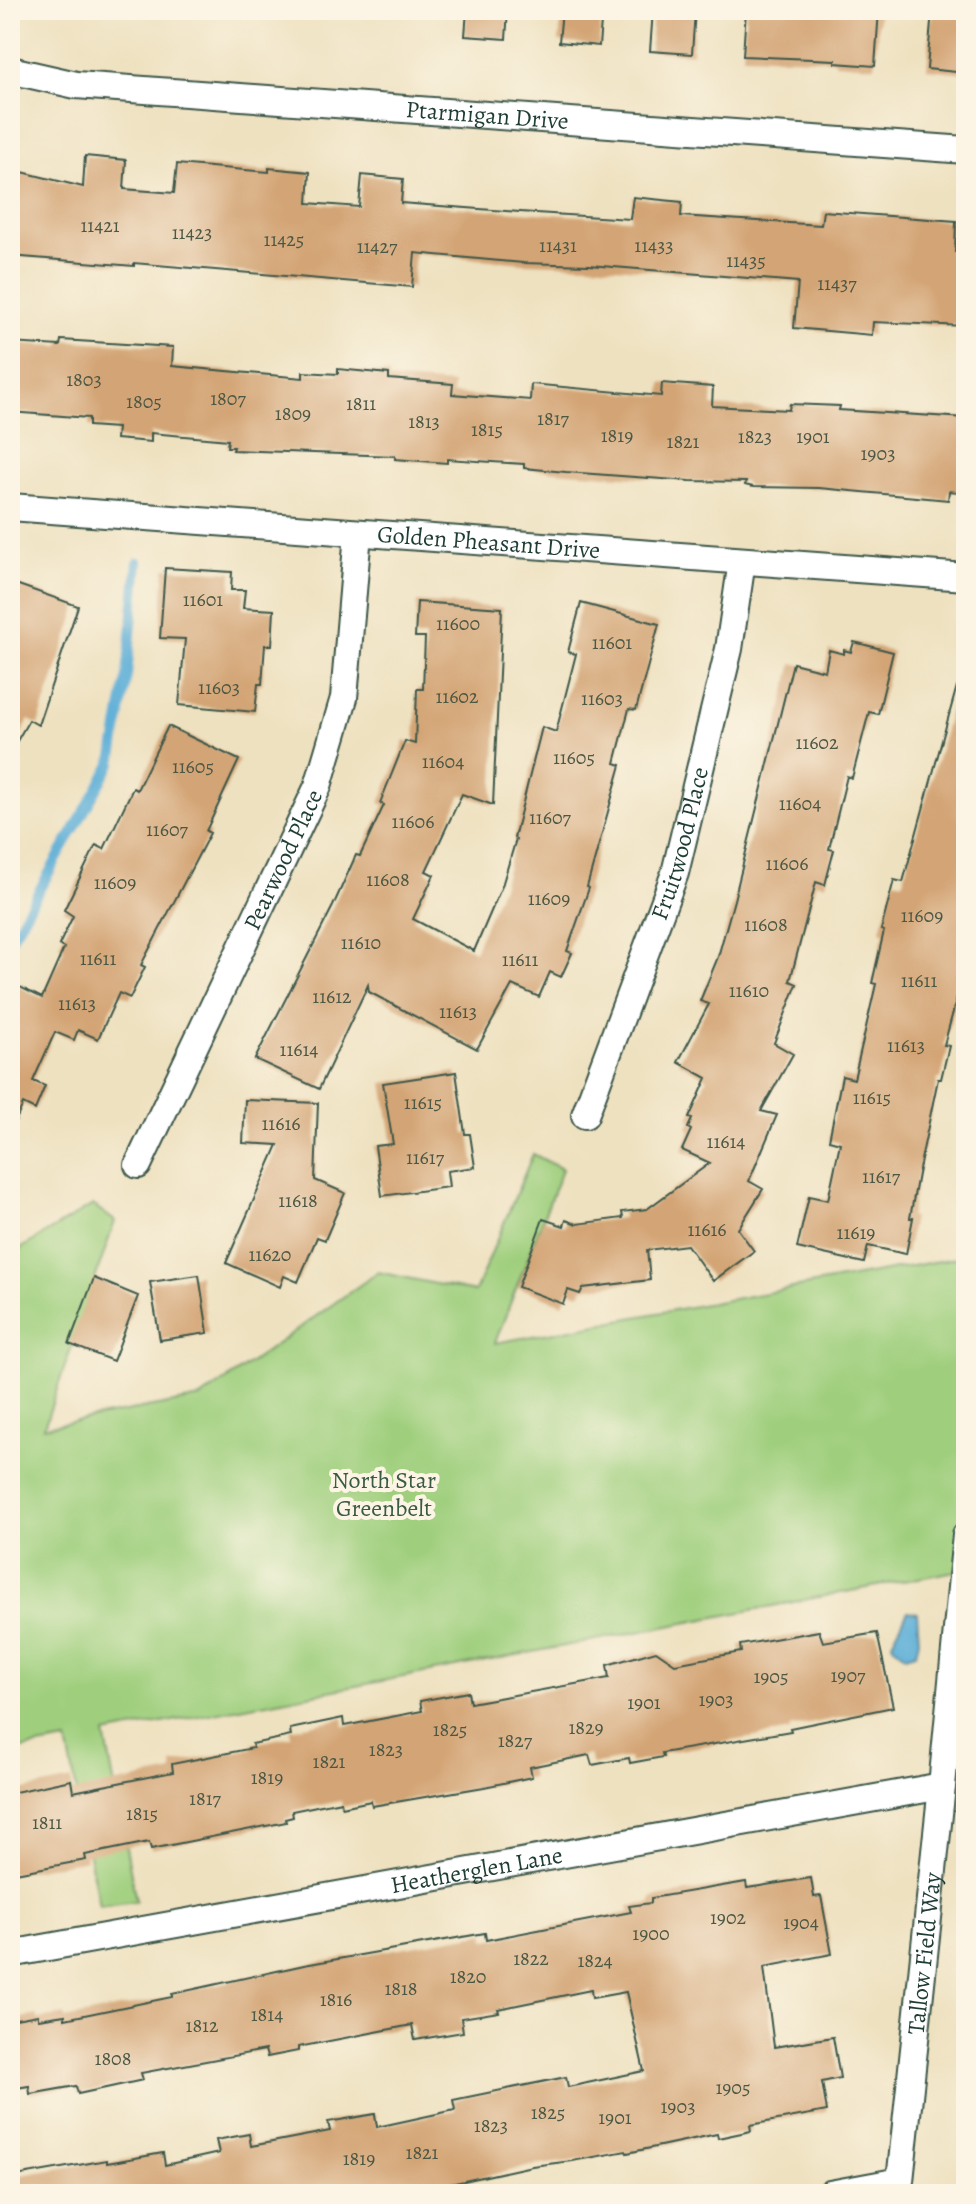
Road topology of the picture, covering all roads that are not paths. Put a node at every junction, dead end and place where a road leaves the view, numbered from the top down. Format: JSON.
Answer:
{"nodes":[{"id":1,"x":10,"y":70,"type":"edge"},
{"id":2,"x":966,"y":150,"type":"edge"},
{"id":3,"x":10,"y":507,"type":"edge"},
{"id":4,"x":358,"y":533,"type":"junction"},
{"id":5,"x":742,"y":561,"type":"junction"},
{"id":6,"x":966,"y":577,"type":"edge"},
{"id":7,"x":585,"y":1115,"type":"dead end"},
{"id":8,"x":138,"y":1165,"type":"dead end"},
{"id":9,"x":966,"y":1535,"type":"edge"},
{"id":10,"x":942,"y":1786,"type":"junction"},
{"id":11,"x":10,"y":1954,"type":"edge"},
{"id":12,"x":830,"y":2194,"type":"edge"}],
"edges":[{"from":1,"to":2,"type":"street","name":"Ptarmigan Drive"},
{"from":3,"to":4,"type":"street","name":"Golden Pheasant Drive"},
{"from":4,"to":5,"type":"street","name":"Golden Pheasant Drive"},
{"from":4,"to":8,"type":"street","name":"Pearwood Place"},
{"from":5,"to":6,"type":"street","name":"Golden Pheasant Drive"},
{"from":5,"to":7,"type":"street","name":"Fruitwood Place"},
{"from":9,"to":10,"type":"street","name":"Tallow Field Way"},
{"from":10,"to":11,"type":"street","name":"Heatherglen Lane"},
{"from":10,"to":12,"type":"street","name":"Tallow Field Way"}]}
